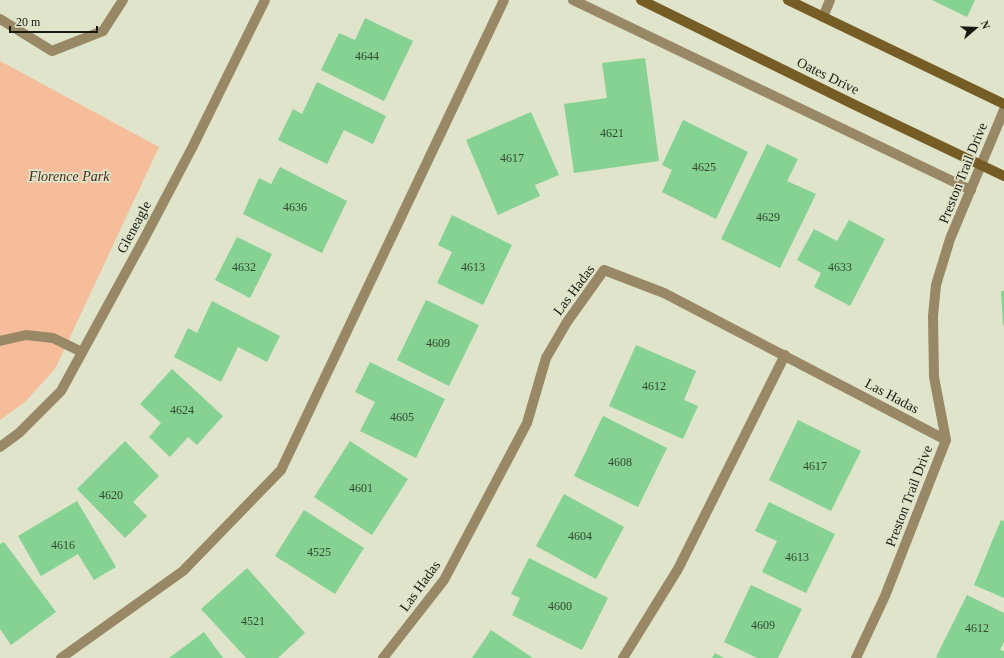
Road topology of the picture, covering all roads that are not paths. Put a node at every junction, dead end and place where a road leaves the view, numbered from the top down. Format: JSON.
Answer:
{"nodes":[{"id":1,"x":124,"y":0,"type":"edge"},
{"id":2,"x":265,"y":0,"type":"edge"},
{"id":3,"x":504,"y":0,"type":"edge"},
{"id":4,"x":573,"y":0,"type":"edge"},
{"id":5,"x":640,"y":0,"type":"edge"},
{"id":6,"x":788,"y":0,"type":"edge"},
{"id":7,"x":830,"y":0,"type":"edge"},
{"id":8,"x":823,"y":17,"type":"junction"},
{"id":9,"x":0,"y":19,"type":"edge"},
{"id":10,"x":1004,"y":104,"type":"edge"},
{"id":11,"x":1004,"y":110,"type":"edge"},
{"id":12,"x":982,"y":164,"type":"junction"},
{"id":13,"x":1004,"y":176,"type":"edge"},
{"id":14,"x":971,"y":190,"type":"junction"},
{"id":15,"x":0,"y":340,"type":"edge"},
{"id":16,"x":82,"y":352,"type":"junction"},
{"id":17,"x":785,"y":356,"type":"junction"},
{"id":18,"x":946,"y":440,"type":"junction"},
{"id":19,"x":0,"y":446,"type":"edge"},
{"id":20,"x":61,"y":658,"type":"edge"},
{"id":21,"x":383,"y":658,"type":"edge"},
{"id":22,"x":623,"y":658,"type":"edge"},
{"id":23,"x":856,"y":658,"type":"edge"}],
"edges":[{"from":1,"to":9,"type":"street"},
{"from":2,"to":16,"type":"street","name":"Gleneagle"},
{"from":3,"to":20,"type":"street"},
{"from":4,"to":14,"type":"street"},
{"from":5,"to":12,"type":"main road","name":"Oates Drive"},
{"from":6,"to":8,"type":"main road"},
{"from":7,"to":8,"type":"street"},
{"from":8,"to":10,"type":"main road"},
{"from":11,"to":12,"type":"street","name":"Preston Trail Drive"},
{"from":12,"to":13,"type":"main road","name":"Oates Drive"},
{"from":12,"to":14,"type":"street","name":"Preston Trail Drive"},
{"from":14,"to":18,"type":"street","name":"Preston Trail Drive"},
{"from":15,"to":16,"type":"street"},
{"from":16,"to":19,"type":"street","name":"Gleneagle"},
{"from":17,"to":18,"type":"street","name":"Las Hadas"},
{"from":17,"to":21,"type":"street","name":"Las Hadas"},
{"from":17,"to":22,"type":"street"},
{"from":18,"to":23,"type":"street","name":"Preston Trail Drive"}]}
